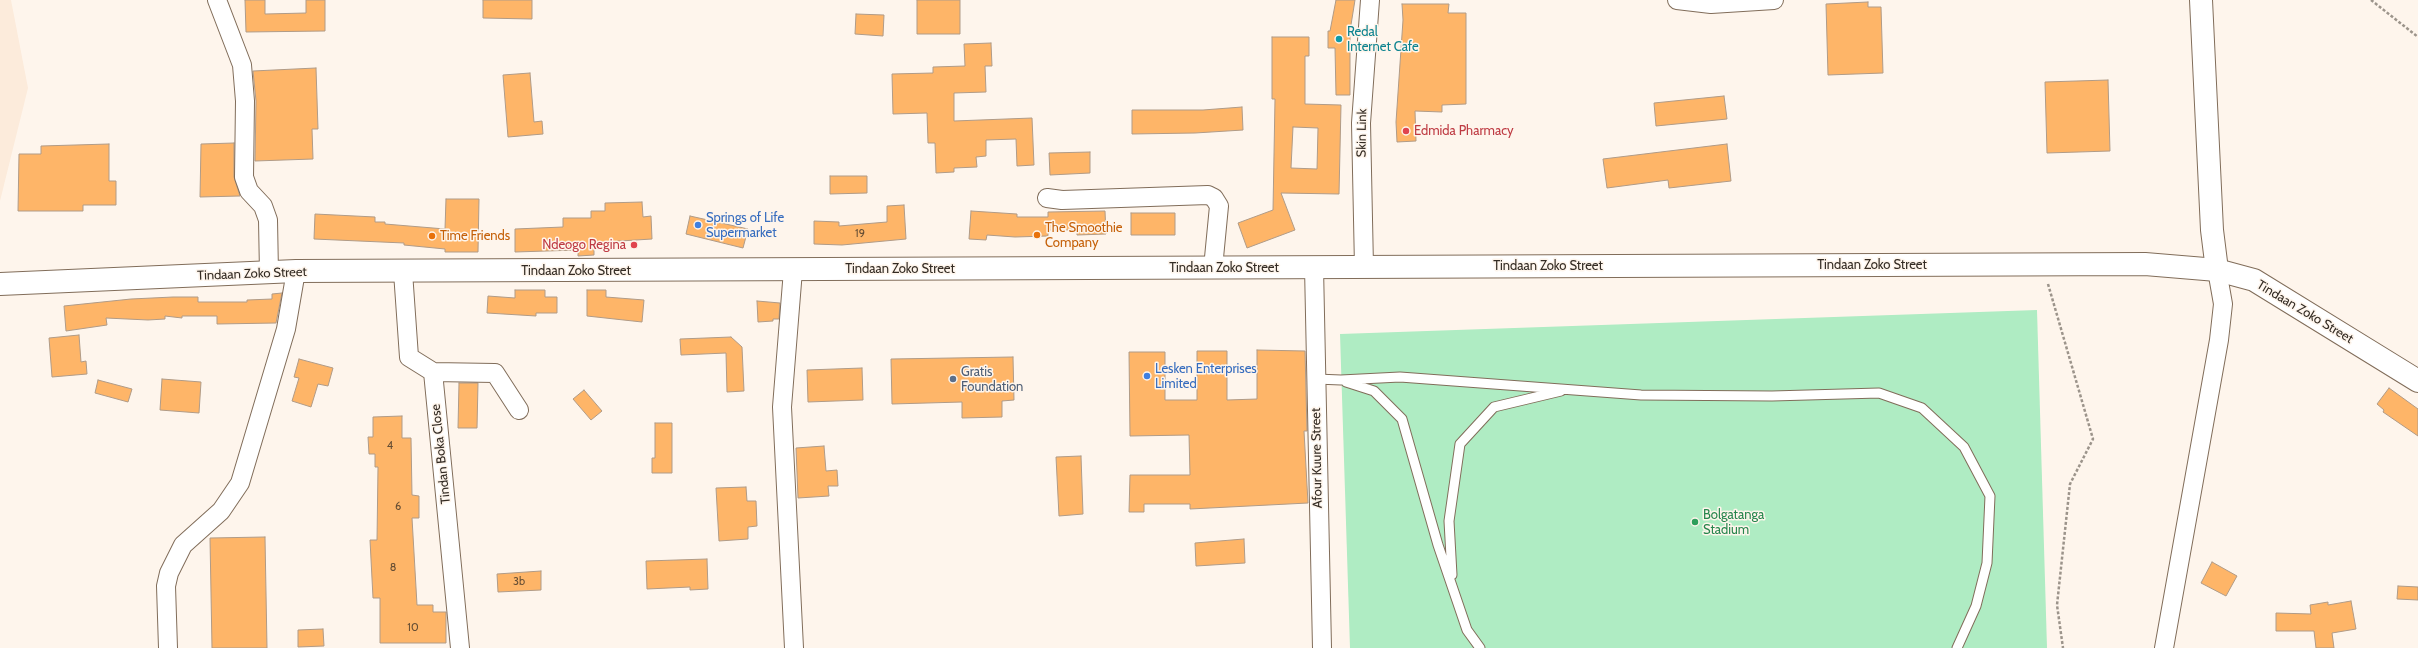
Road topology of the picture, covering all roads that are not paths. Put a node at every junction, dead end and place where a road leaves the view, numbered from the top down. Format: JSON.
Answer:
{"nodes":[{"id":1,"x":218,"y":0,"type":"edge"},
{"id":2,"x":1370,"y":0,"type":"edge"},
{"id":3,"x":1677,"y":0,"type":"edge"},
{"id":4,"x":1774,"y":0,"type":"edge"},
{"id":5,"x":2201,"y":0,"type":"edge"},
{"id":6,"x":1047,"y":198,"type":"dead end"},
{"id":7,"x":1314,"y":267,"type":"junction"},
{"id":8,"x":1364,"y":267,"type":"junction"},
{"id":9,"x":1214,"y":268,"type":"junction"},
{"id":10,"x":793,"y":270,"type":"junction"},
{"id":11,"x":2217,"y":270,"type":"junction"},
{"id":12,"x":296,"y":271,"type":"junction"},
{"id":13,"x":403,"y":272,"type":"junction"},
{"id":14,"x":269,"y":273,"type":"junction"},
{"id":15,"x":0,"y":284,"type":"edge"},
{"id":16,"x":433,"y":372,"type":"junction"},
{"id":17,"x":1316,"y":379,"type":"junction"},
{"id":18,"x":1341,"y":380,"type":"junction"},
{"id":19,"x":2418,"y":381,"type":"edge"},
{"id":20,"x":1571,"y":389,"type":"junction"},
{"id":21,"x":519,"y":410,"type":"dead end"},
{"id":22,"x":1453,"y":586,"type":"junction"},
{"id":23,"x":168,"y":648,"type":"edge"},
{"id":24,"x":460,"y":648,"type":"edge"},
{"id":25,"x":794,"y":648,"type":"edge"},
{"id":26,"x":1322,"y":648,"type":"edge"},
{"id":27,"x":1480,"y":648,"type":"edge"},
{"id":28,"x":1957,"y":648,"type":"edge"},
{"id":29,"x":2164,"y":648,"type":"edge"}],
"edges":[{"from":1,"to":14,"type":"street"},
{"from":2,"to":8,"type":"street","name":"Skin Link"},
{"from":3,"to":4,"type":"street"},
{"from":5,"to":11,"type":"main road"},
{"from":6,"to":9,"type":"street"},
{"from":7,"to":8,"type":"main road","name":"Tindaan Zoko Street"},
{"from":7,"to":9,"type":"main road","name":"Tindaan Zoko Street"},
{"from":7,"to":17,"type":"street","name":"Afour Kuure Street"},
{"from":8,"to":11,"type":"main road","name":"Tindaan Zoko Street"},
{"from":9,"to":10,"type":"main road","name":"Tindaan Zoko Street"},
{"from":10,"to":13,"type":"main road","name":"Tindaan Zoko Street"},
{"from":10,"to":25,"type":"street"},
{"from":11,"to":19,"type":"main road","name":"Tindaan Zoko Street"},
{"from":11,"to":29,"type":"street"},
{"from":12,"to":13,"type":"main road","name":"Tindaan Zoko Street"},
{"from":12,"to":14,"type":"main road","name":"Tindaan Zoko Street"},
{"from":12,"to":23,"type":"street"},
{"from":13,"to":16,"type":"street"},
{"from":14,"to":15,"type":"main road","name":"Tindaan Zoko Street"},
{"from":16,"to":21,"type":"street"},
{"from":16,"to":24,"type":"street","name":"Tindan Boka Close"},
{"from":17,"to":18,"type":"lane"},
{"from":17,"to":26,"type":"street","name":"Afour Kuure Street"},
{"from":18,"to":20,"type":"lane"},
{"from":18,"to":22,"type":"lane"},
{"from":20,"to":22,"type":"lane"},
{"from":20,"to":28,"type":"lane"},
{"from":22,"to":27,"type":"lane"}]}
